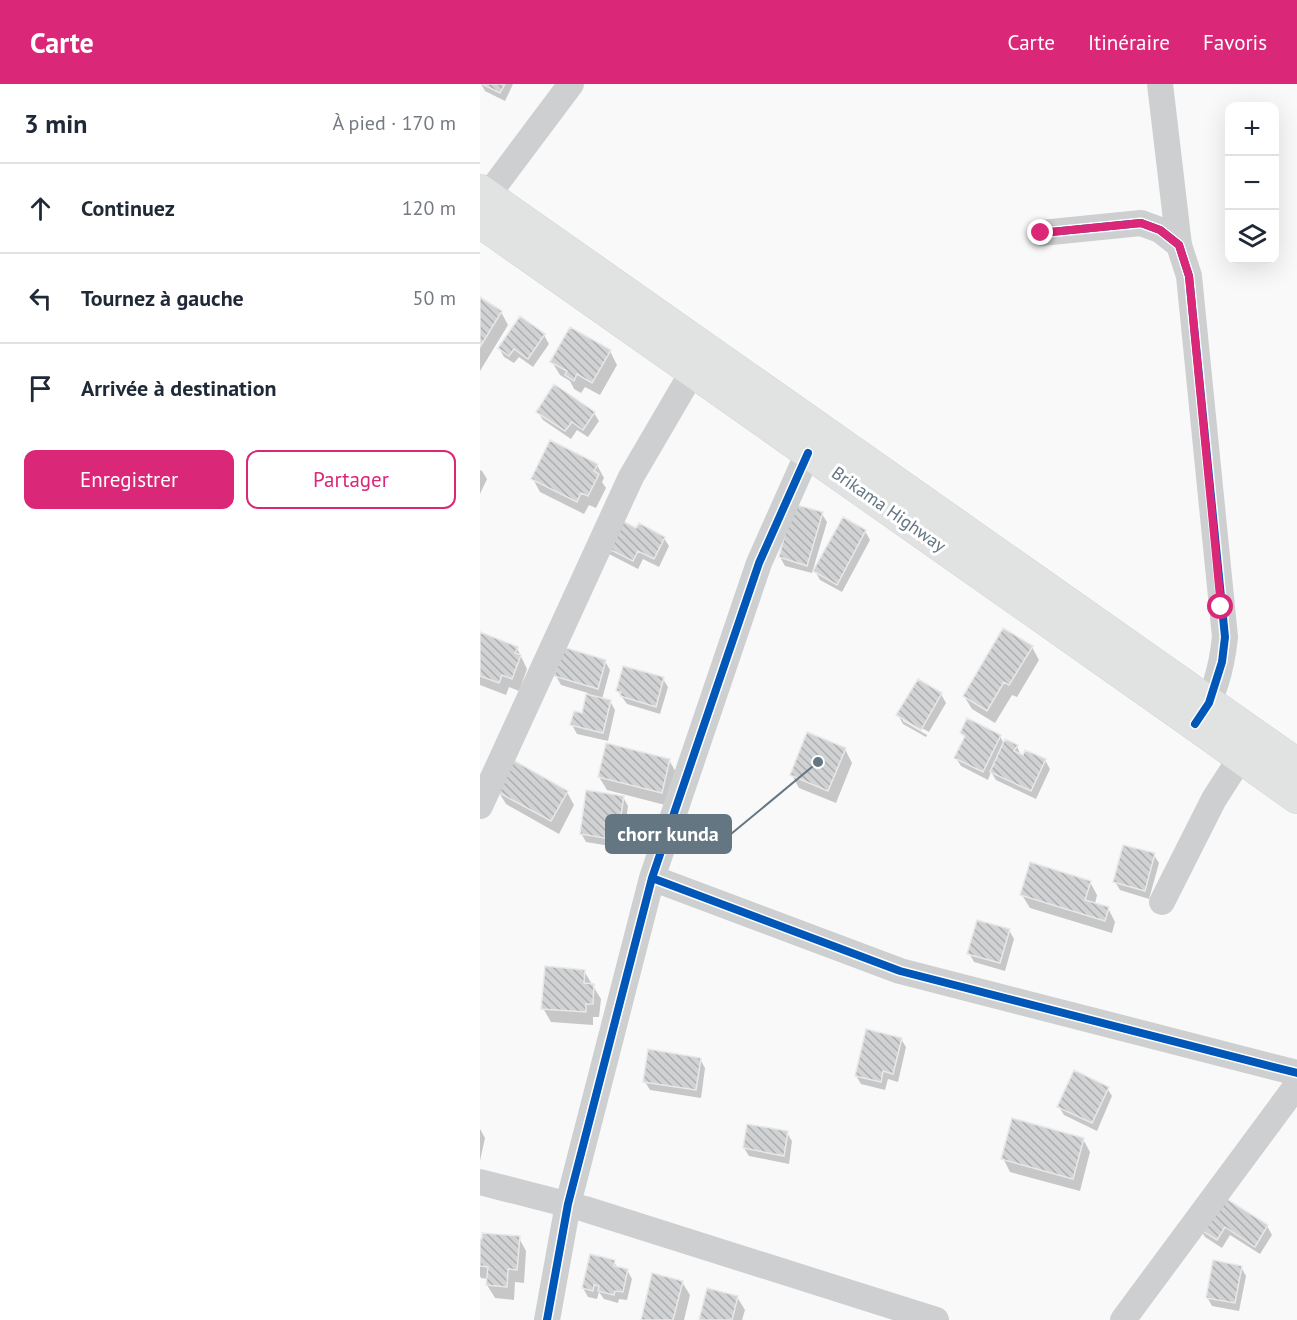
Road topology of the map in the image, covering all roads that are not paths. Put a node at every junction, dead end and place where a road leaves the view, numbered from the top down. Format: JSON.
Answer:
{"nodes":[{"id":1,"x":571,"y":84,"type":"edge"},
{"id":2,"x":1160,"y":84,"type":"edge"},
{"id":3,"x":482,"y":203,"type":"edge"},
{"id":4,"x":1041,"y":233,"type":"dead end"},
{"id":5,"x":1179,"y":245,"type":"junction"},
{"id":6,"x":693,"y":371,"type":"junction"},
{"id":7,"x":808,"y":453,"type":"junction"},
{"id":8,"x":1202,"y":713,"type":"junction"},
{"id":9,"x":1241,"y":757,"type":"junction"},
{"id":10,"x":1297,"y":765,"type":"edge"},
{"id":11,"x":1297,"y":797,"type":"edge"},
{"id":12,"x":480,"y":806,"type":"edge"},
{"id":13,"x":652,"y":878,"type":"junction"},
{"id":14,"x":1162,"y":902,"type":"dead end"},
{"id":15,"x":1297,"y":1073,"type":"edge"},
{"id":16,"x":1297,"y":1085,"type":"edge"},
{"id":17,"x":480,"y":1182,"type":"edge"},
{"id":18,"x":568,"y":1204,"type":"junction"},
{"id":19,"x":547,"y":1320,"type":"edge"},
{"id":20,"x":936,"y":1320,"type":"edge"},
{"id":21,"x":1123,"y":1320,"type":"edge"}],
"edges":[{"from":1,"to":3,"type":"street"},
{"from":2,"to":5,"type":"street"},
{"from":3,"to":6,"type":"highway","name":"Brikama Highway"},
{"from":3,"to":8,"type":"highway","name":"Brikama Highway"},
{"from":4,"to":5,"type":"street"},
{"from":5,"to":8,"type":"street"},
{"from":6,"to":7,"type":"highway","name":"Brikama Highway"},
{"from":6,"to":12,"type":"street"},
{"from":7,"to":8,"type":"highway","name":"Brikama Highway"},
{"from":7,"to":13,"type":"street"},
{"from":8,"to":9,"type":"highway","name":"Brikama Highway"},
{"from":8,"to":10,"type":"highway","name":"Brikama Highway"},
{"from":9,"to":11,"type":"highway","name":"Brikama Highway"},
{"from":9,"to":14,"type":"street"},
{"from":13,"to":15,"type":"street"},
{"from":13,"to":18,"type":"street"},
{"from":16,"to":21,"type":"street"},
{"from":17,"to":18,"type":"street"},
{"from":18,"to":19,"type":"street"},
{"from":18,"to":20,"type":"street"}]}
